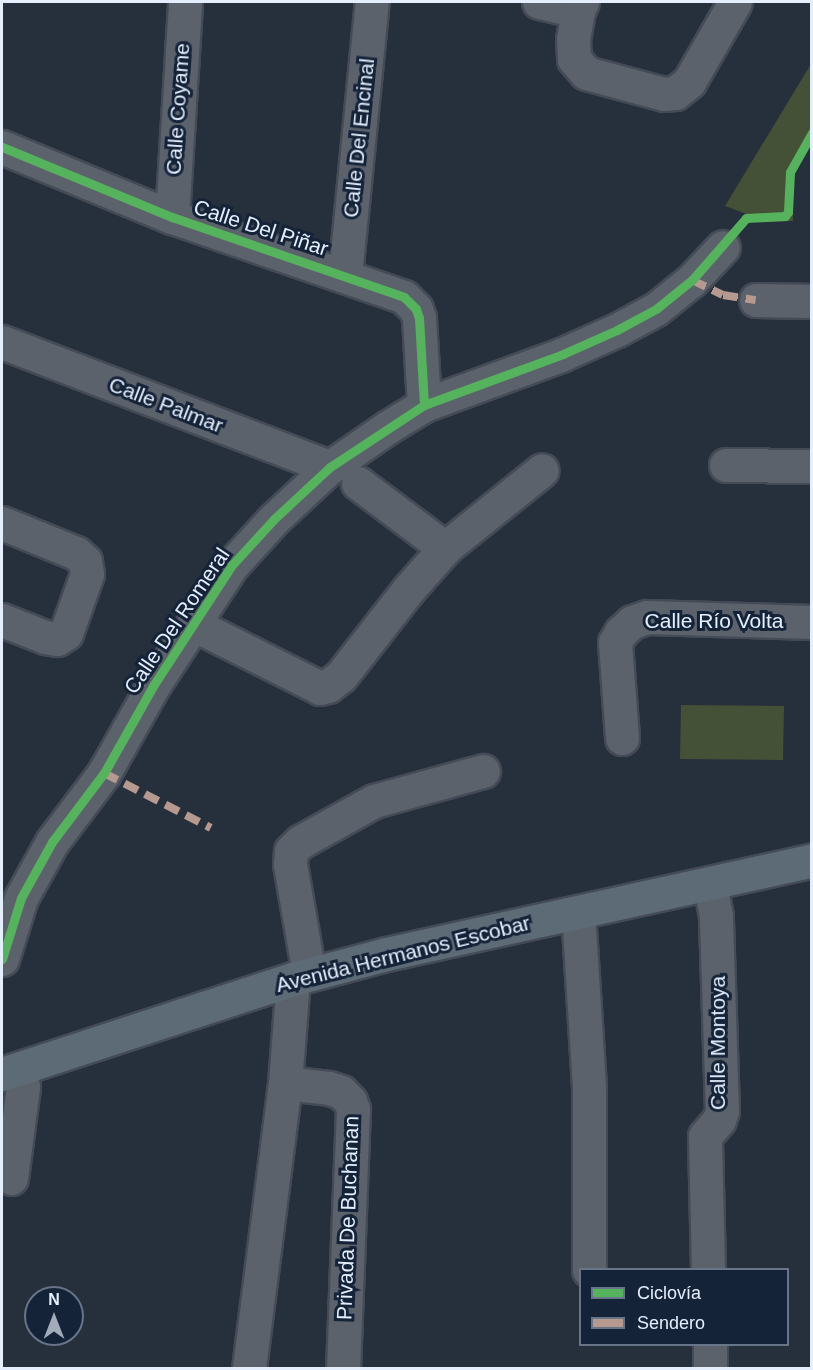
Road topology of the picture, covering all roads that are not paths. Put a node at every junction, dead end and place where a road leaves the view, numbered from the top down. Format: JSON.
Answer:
{"nodes":[{"id":1,"x":185,"y":2,"type":"edge"},
{"id":2,"x":372,"y":2,"type":"edge"},
{"id":3,"x":539,"y":2,"type":"edge"},
{"id":4,"x":726,"y":4,"type":"edge"},
{"id":5,"x":580,"y":6,"type":"edge"},
{"id":6,"x":2,"y":147,"type":"edge"},
{"id":7,"x":172,"y":217,"type":"junction"},
{"id":8,"x":723,"y":248,"type":"dead end"},
{"id":9,"x":345,"y":275,"type":"junction"},
{"id":10,"x":756,"y":300,"type":"dead end"},
{"id":11,"x":812,"y":301,"type":"edge"},
{"id":12,"x":2,"y":342,"type":"edge"},
{"id":13,"x":424,"y":405,"type":"junction"},
{"id":14,"x":726,"y":465,"type":"dead end"},
{"id":15,"x":812,"y":466,"type":"edge"},
{"id":16,"x":542,"y":470,"type":"dead end"},
{"id":17,"x":344,"y":475,"type":"junction"},
{"id":18,"x":2,"y":523,"type":"edge"},
{"id":19,"x":445,"y":548,"type":"junction"},
{"id":20,"x":2,"y":620,"type":"edge"},
{"id":21,"x":812,"y":622,"type":"edge"},
{"id":22,"x":194,"y":624,"type":"junction"},
{"id":23,"x":622,"y":738,"type":"dead end"},
{"id":24,"x":483,"y":771,"type":"dead end"},
{"id":25,"x":812,"y":861,"type":"edge"},
{"id":26,"x":710,"y":885,"type":"junction"},
{"id":27,"x":578,"y":912,"type":"junction"},
{"id":28,"x":2,"y":959,"type":"edge"},
{"id":29,"x":301,"y":976,"type":"junction"},
{"id":30,"x":10,"y":1072,"type":"edge"},
{"id":31,"x":285,"y":1083,"type":"junction"},
{"id":32,"x":11,"y":1179,"type":"dead end"},
{"id":33,"x":589,"y":1268,"type":"edge"},
{"id":34,"x":708,"y":1268,"type":"edge"},
{"id":35,"x":710,"y":1346,"type":"edge"},
{"id":36,"x":249,"y":1368,"type":"edge"},
{"id":37,"x":343,"y":1368,"type":"edge"},
{"id":38,"x":710,"y":1368,"type":"edge"}],
"edges":[{"from":1,"to":7,"type":"street","name":"Calle Coyame"},
{"from":2,"to":9,"type":"street","name":"Calle Del Encinal"},
{"from":3,"to":5,"type":"street"},
{"from":4,"to":5,"type":"street"},
{"from":6,"to":7,"type":"street","name":"Calle Del Piñar"},
{"from":7,"to":9,"type":"street","name":"Calle Del Piñar"},
{"from":8,"to":13,"type":"street","name":"Calle Del Romeral"},
{"from":9,"to":13,"type":"street","name":"Calle Del Piñar"},
{"from":10,"to":11,"type":"street"},
{"from":12,"to":17,"type":"street","name":"Calle Palmar"},
{"from":13,"to":17,"type":"street","name":"Calle Del Romeral"},
{"from":14,"to":15,"type":"street"},
{"from":16,"to":19,"type":"street"},
{"from":17,"to":19,"type":"street","name":"Calle Palmar"},
{"from":17,"to":22,"type":"street","name":"Calle Del Romeral"},
{"from":18,"to":20,"type":"street"},
{"from":19,"to":22,"type":"street"},
{"from":21,"to":23,"type":"street","name":"Calle Río Volta"},
{"from":22,"to":28,"type":"street","name":"Calle Del Romeral"},
{"from":24,"to":29,"type":"street"},
{"from":25,"to":26,"type":"main road","name":"Avenida Hermanos Escobar"},
{"from":26,"to":27,"type":"main road","name":"Avenida Hermanos Escobar"},
{"from":26,"to":34,"type":"street","name":"Calle Montoya"},
{"from":27,"to":29,"type":"main road","name":"Avenida Hermanos Escobar"},
{"from":27,"to":33,"type":"street"},
{"from":29,"to":30,"type":"main road","name":"Avenida Hermanos Escobar"},
{"from":29,"to":31,"type":"street"},
{"from":30,"to":32,"type":"street"},
{"from":31,"to":36,"type":"street"},
{"from":31,"to":37,"type":"street","name":"Privada De Buchanan"},
{"from":35,"to":38,"type":"street"}]}
